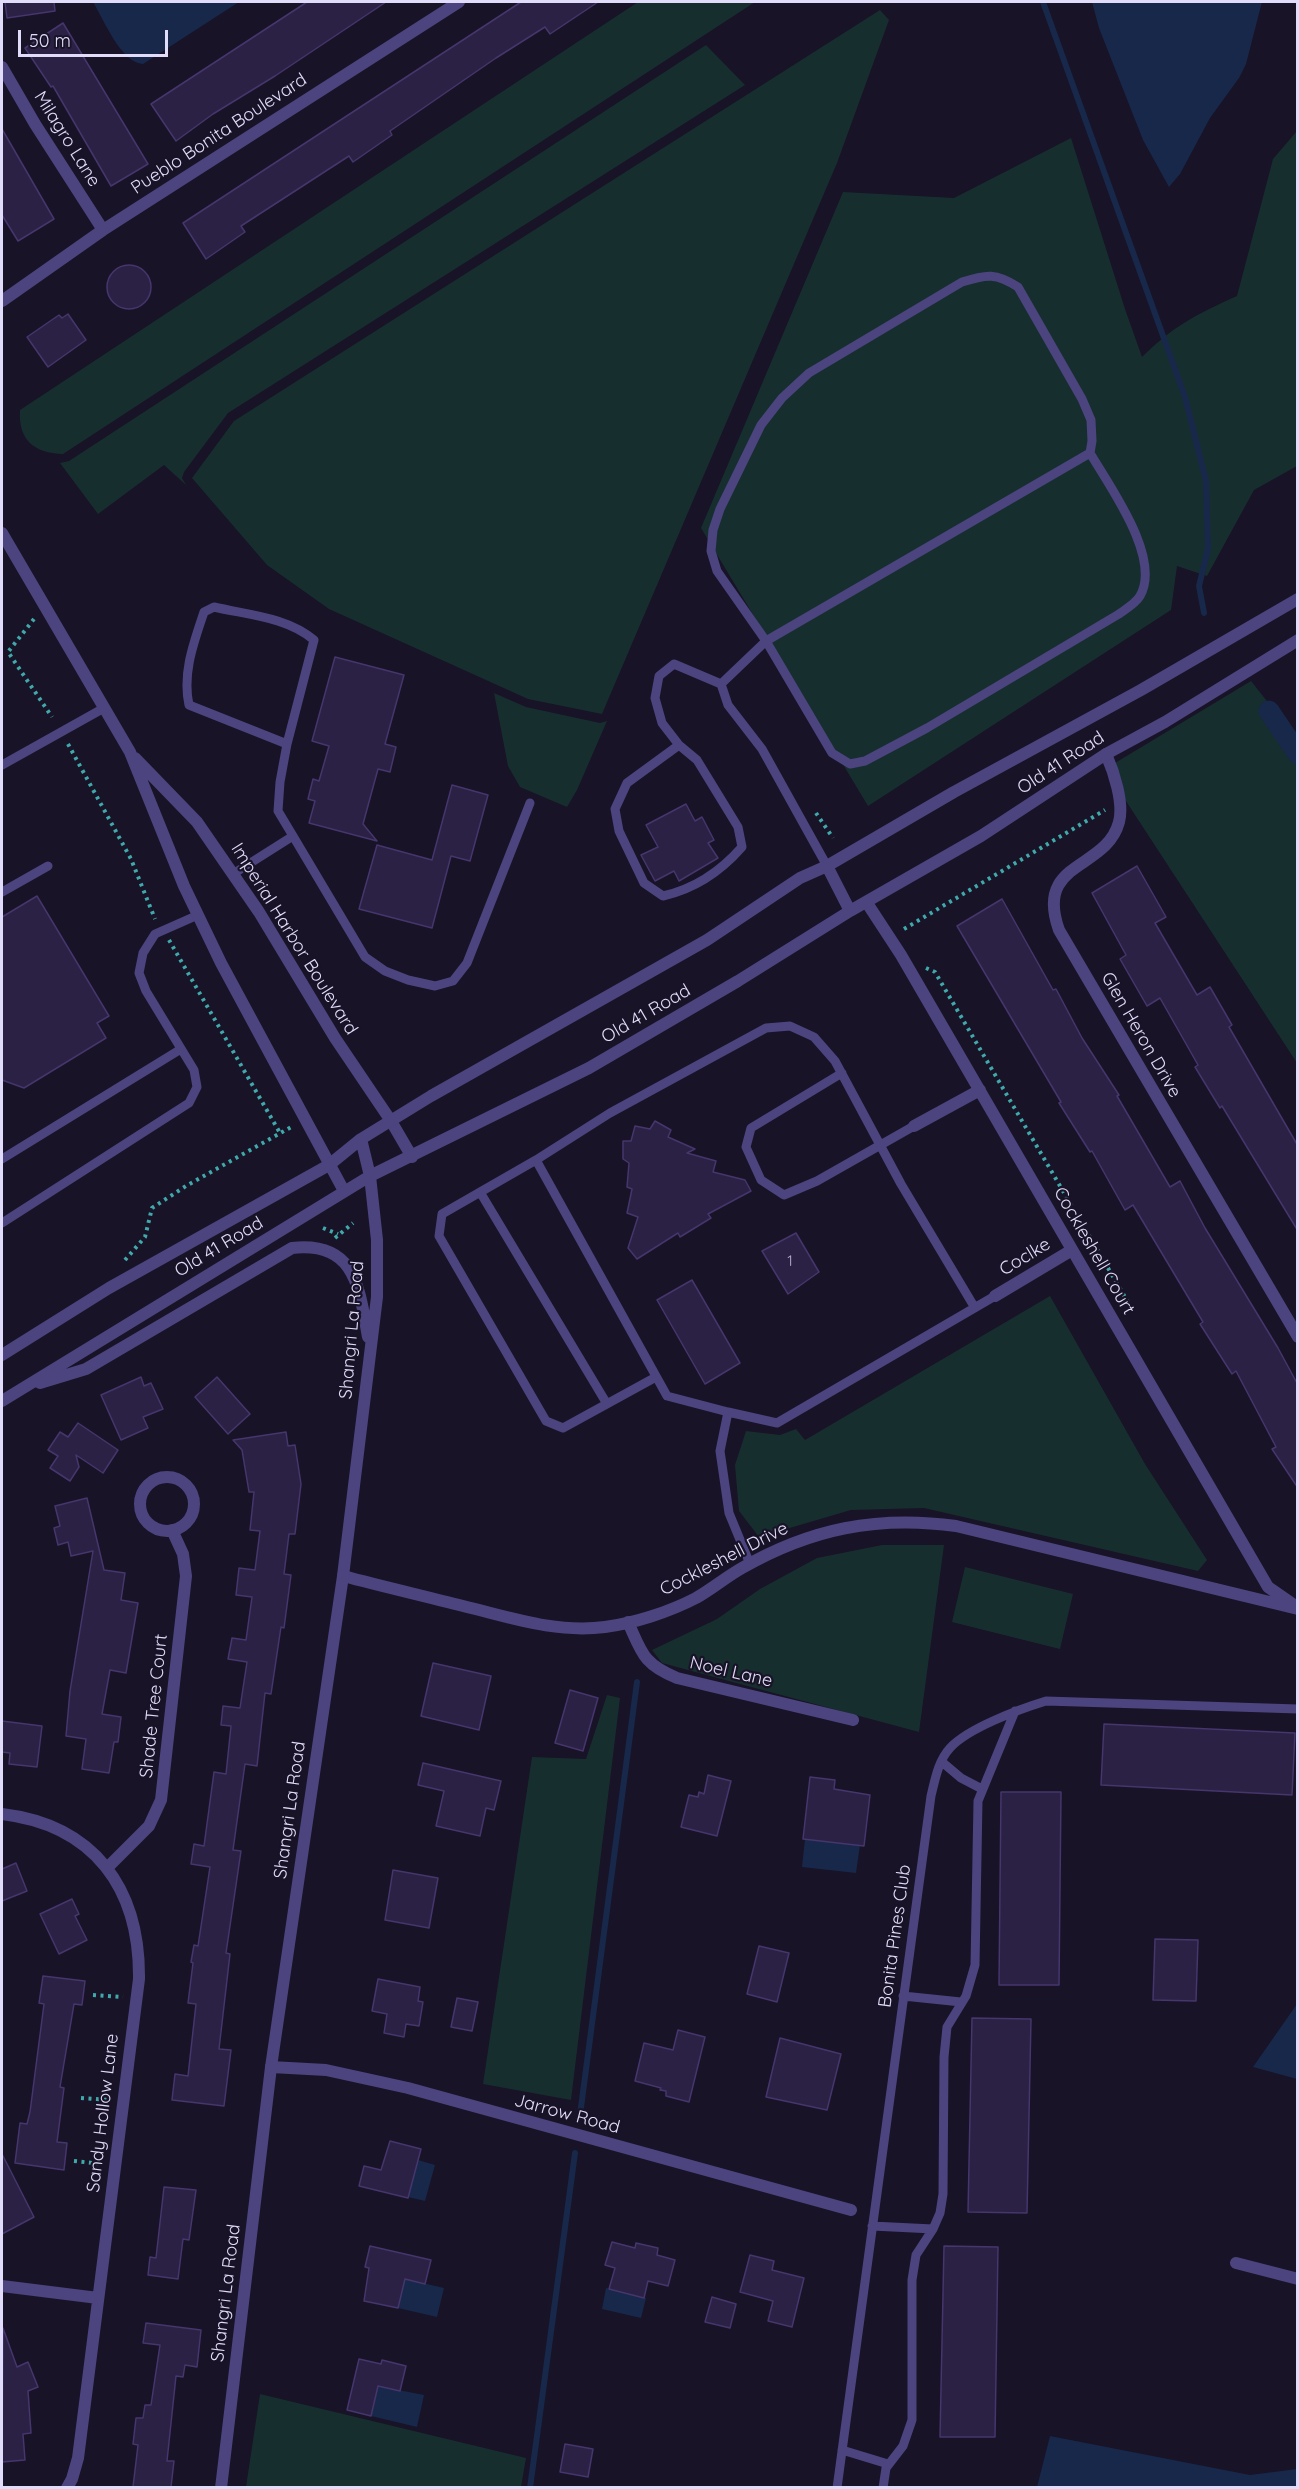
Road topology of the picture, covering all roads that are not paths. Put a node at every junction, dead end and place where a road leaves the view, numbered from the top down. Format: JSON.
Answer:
{"nodes":[{"id":1,"x":459,"y":2,"type":"edge"},
{"id":2,"x":2,"y":67,"type":"edge"},
{"id":3,"x":103,"y":230,"type":"junction"},
{"id":4,"x":2,"y":302,"type":"edge"},
{"id":5,"x":1090,"y":453,"type":"junction"},
{"id":6,"x":2,"y":533,"type":"edge"},
{"id":7,"x":1298,"y":599,"type":"edge"},
{"id":8,"x":1298,"y":640,"type":"edge"},
{"id":9,"x":766,"y":641,"type":"junction"},
{"id":10,"x":721,"y":684,"type":"junction"},
{"id":11,"x":104,"y":708,"type":"junction"},
{"id":12,"x":287,"y":744,"type":"junction"},
{"id":13,"x":679,"y":745,"type":"junction"},
{"id":14,"x":130,"y":752,"type":"junction"},
{"id":15,"x":1106,"y":754,"type":"junction"},
{"id":16,"x":2,"y":765,"type":"edge"},
{"id":17,"x":530,"y":803,"type":"dead end"},
{"id":18,"x":293,"y":836,"type":"junction"},
{"id":19,"x":48,"y":866,"type":"dead end"},
{"id":20,"x":827,"y":866,"type":"junction"},
{"id":21,"x":233,"y":874,"type":"junction"},
{"id":22,"x":2,"y":892,"type":"edge"},
{"id":23,"x":867,"y":903,"type":"junction"},
{"id":24,"x":850,"y":911,"type":"junction"},
{"id":25,"x":198,"y":915,"type":"junction"},
{"id":26,"x":181,"y":1049,"type":"junction"},
{"id":27,"x":842,"y":1073,"type":"junction"},
{"id":28,"x":980,"y":1090,"type":"junction"},
{"id":29,"x":391,"y":1121,"type":"junction"},
{"id":30,"x":914,"y":1126,"type":"joint"},
{"id":31,"x":361,"y":1139,"type":"junction"},
{"id":32,"x":880,"y":1144,"type":"junction"},
{"id":33,"x":412,"y":1156,"type":"junction"},
{"id":34,"x":2,"y":1159,"type":"edge"},
{"id":35,"x":537,"y":1160,"type":"junction"},
{"id":36,"x":329,"y":1164,"type":"junction"},
{"id":37,"x":370,"y":1176,"type":"junction"},
{"id":38,"x":344,"y":1191,"type":"junction"},
{"id":39,"x":480,"y":1192,"type":"junction"},
{"id":40,"x":2,"y":1223,"type":"edge"},
{"id":41,"x":1072,"y":1250,"type":"junction"},
{"id":42,"x":995,"y":1296,"type":"joint"},
{"id":43,"x":975,"y":1308,"type":"junction"},
{"id":44,"x":1298,"y":1337,"type":"edge"},
{"id":45,"x":371,"y":1350,"type":"junction"},
{"id":46,"x":2,"y":1355,"type":"edge"},
{"id":47,"x":656,"y":1377,"type":"junction"},
{"id":48,"x":24,"y":1388,"type":"junction"},
{"id":49,"x":2,"y":1401,"type":"edge"},
{"id":50,"x":607,"y":1404,"type":"junction"},
{"id":51,"x":728,"y":1412,"type":"junction"},
{"id":52,"x":172,"y":1530,"type":"junction"},
{"id":53,"x":750,"y":1564,"type":"junction"},
{"id":54,"x":343,"y":1576,"type":"junction"},
{"id":55,"x":1298,"y":1608,"type":"edge"},
{"id":56,"x":628,"y":1622,"type":"junction"},
{"id":57,"x":1298,"y":1709,"type":"edge"},
{"id":58,"x":1015,"y":1711,"type":"junction"},
{"id":59,"x":853,"y":1719,"type":"dead end"},
{"id":60,"x":942,"y":1762,"type":"junction"},
{"id":61,"x":982,"y":1790,"type":"junction"},
{"id":62,"x":2,"y":1814,"type":"edge"},
{"id":63,"x":107,"y":1868,"type":"junction"},
{"id":64,"x":903,"y":1996,"type":"junction"},
{"id":65,"x":961,"y":2002,"type":"junction"},
{"id":66,"x":272,"y":2067,"type":"junction"},
{"id":67,"x":851,"y":2210,"type":"dead end"},
{"id":68,"x":872,"y":2226,"type":"junction"},
{"id":69,"x":933,"y":2229,"type":"junction"},
{"id":70,"x":1236,"y":2264,"type":"dead end"},
{"id":71,"x":1298,"y":2279,"type":"edge"},
{"id":72,"x":2,"y":2286,"type":"edge"},
{"id":73,"x":98,"y":2298,"type":"junction"},
{"id":74,"x":842,"y":2450,"type":"junction"},
{"id":75,"x":888,"y":2464,"type":"junction"},
{"id":76,"x":67,"y":2487,"type":"edge"},
{"id":77,"x":220,"y":2487,"type":"edge"},
{"id":78,"x":837,"y":2487,"type":"edge"},
{"id":79,"x":883,"y":2487,"type":"edge"}],
"edges":[{"from":1,"to":3,"type":"street","name":"Pueblo Bonita Boulevard"},
{"from":2,"to":3,"type":"street","name":"Milagro Lane"},
{"from":3,"to":4,"type":"street","name":"Pueblo Bonita Boulevard"},
{"from":5,"to":9,"type":"lane"},
{"from":5,"to":9,"type":"lane"},
{"from":5,"to":9,"type":"lane"},
{"from":6,"to":11,"type":"street","name":"Imperial Harbor Boulevard"},
{"from":7,"to":20,"type":"street","name":"Old 41 Road"},
{"from":8,"to":15,"type":"street","name":"Old 41 Road"},
{"from":9,"to":10,"type":"lane"},
{"from":10,"to":13,"type":"lane"},
{"from":10,"to":20,"type":"lane"},
{"from":11,"to":14,"type":"street","name":"Imperial Harbor Boulevard"},
{"from":11,"to":16,"type":"lane"},
{"from":12,"to":12,"type":"lane"},
{"from":12,"to":18,"type":"lane"},
{"from":13,"to":13,"type":"lane"},
{"from":14,"to":21,"type":"street","name":"Imperial Harbor Boulevard"},
{"from":14,"to":25,"type":"street","name":"Imperial Harbor Boulevard"},
{"from":15,"to":23,"type":"street","name":"Old 41 Road"},
{"from":15,"to":44,"type":"street","name":"Glen Heron Drive"},
{"from":17,"to":18,"type":"lane"},
{"from":18,"to":21,"type":"lane"},
{"from":19,"to":22,"type":"lane"},
{"from":20,"to":24,"type":"street"},
{"from":20,"to":29,"type":"street","name":"Old 41 Road"},
{"from":21,"to":29,"type":"street","name":"Imperial Harbor Boulevard"},
{"from":23,"to":24,"type":"street","name":"Old 41 Road"},
{"from":23,"to":28,"type":"street","name":"Cockleshell Court"},
{"from":24,"to":33,"type":"street","name":"Old 41 Road"},
{"from":25,"to":26,"type":"lane"},
{"from":25,"to":36,"type":"street","name":"Imperial Harbor Boulevard"},
{"from":26,"to":34,"type":"lane"},
{"from":26,"to":40,"type":"lane"},
{"from":27,"to":32,"type":"lane"},
{"from":27,"to":32,"type":"lane"},
{"from":27,"to":35,"type":"lane"},
{"from":28,"to":30,"type":"street"},
{"from":28,"to":41,"type":"street","name":"Cockleshell Court"},
{"from":29,"to":31,"type":"street","name":"Old 41 Road"},
{"from":29,"to":33,"type":"street","name":"Imperial Harbor Boulevard"},
{"from":30,"to":32,"type":"lane"},
{"from":31,"to":36,"type":"street","name":"Old 41 Road"},
{"from":31,"to":37,"type":"street","name":"Shangri La Road"},
{"from":32,"to":43,"type":"lane"},
{"from":33,"to":37,"type":"street","name":"Old 41 Road"},
{"from":35,"to":39,"type":"lane"},
{"from":35,"to":47,"type":"lane"},
{"from":36,"to":38,"type":"street","name":"Imperial Harbor Boulevard"},
{"from":36,"to":46,"type":"street","name":"Old 41 Road"},
{"from":37,"to":38,"type":"street","name":"Old 41 Road"},
{"from":37,"to":45,"type":"street","name":"Shangri La Road"},
{"from":38,"to":48,"type":"street","name":"Old 41 Road"},
{"from":39,"to":50,"type":"lane"},
{"from":39,"to":50,"type":"lane"},
{"from":41,"to":42,"type":"street","name":"Coclke"},
{"from":41,"to":55,"type":"street","name":"Cockleshell Court"},
{"from":42,"to":43,"type":"lane"},
{"from":43,"to":51,"type":"lane"},
{"from":45,"to":48,"type":"street"},
{"from":45,"to":54,"type":"street","name":"Shangri La Road"},
{"from":47,"to":50,"type":"lane"},
{"from":47,"to":51,"type":"lane"},
{"from":48,"to":49,"type":"street","name":"Old 41 Road"},
{"from":51,"to":53,"type":"lane"},
{"from":52,"to":52,"type":"street"},
{"from":52,"to":63,"type":"street","name":"Shade Tree Court"},
{"from":53,"to":55,"type":"street","name":"Cockleshell Drive"},
{"from":53,"to":56,"type":"street","name":"Cockleshell Drive"},
{"from":54,"to":56,"type":"street","name":"Cockleshell Drive"},
{"from":54,"to":66,"type":"street","name":"Shangri La Road"},
{"from":56,"to":59,"type":"street","name":"Noel Lane"},
{"from":57,"to":58,"type":"lane","name":"Bonita Pines Club"},
{"from":58,"to":60,"type":"lane","name":"Bonita Pines Club"},
{"from":58,"to":61,"type":"lane"},
{"from":60,"to":61,"type":"lane"},
{"from":60,"to":64,"type":"lane","name":"Bonita Pines Club"},
{"from":61,"to":65,"type":"lane"},
{"from":62,"to":63,"type":"street","name":"Sandy Hollow Lane"},
{"from":63,"to":73,"type":"street","name":"Sandy Hollow Lane"},
{"from":64,"to":65,"type":"lane"},
{"from":64,"to":68,"type":"lane","name":"Bonita Pines Club"},
{"from":65,"to":69,"type":"lane"},
{"from":66,"to":67,"type":"street","name":"Jarrow Road"},
{"from":66,"to":77,"type":"street","name":"Shangri La Road"},
{"from":68,"to":69,"type":"lane"},
{"from":68,"to":74,"type":"lane","name":"Bonita Pines Club"},
{"from":69,"to":75,"type":"lane"},
{"from":70,"to":71,"type":"street"},
{"from":72,"to":73,"type":"street"},
{"from":73,"to":76,"type":"street","name":"Sandy Hollow Lane"},
{"from":74,"to":75,"type":"lane"},
{"from":74,"to":78,"type":"lane","name":"Bonita Pines Club"},
{"from":75,"to":79,"type":"lane"}]}
